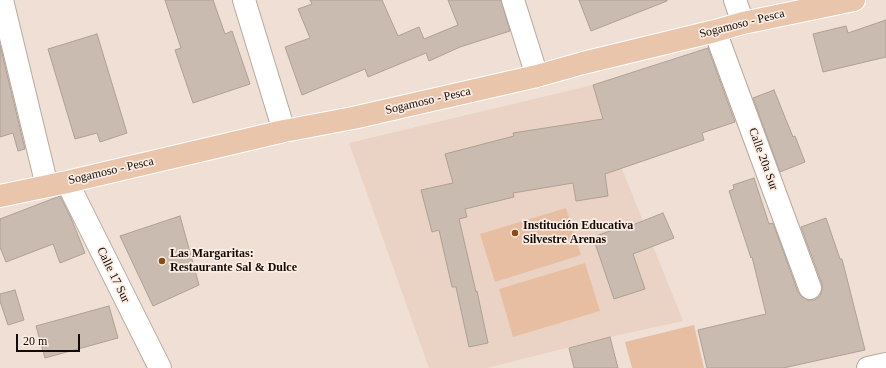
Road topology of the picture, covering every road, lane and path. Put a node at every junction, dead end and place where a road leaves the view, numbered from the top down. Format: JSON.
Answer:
{"nodes":[{"id":1,"x":2,"y":0,"type":"edge"},
{"id":2,"x":244,"y":0,"type":"edge"},
{"id":3,"x":513,"y":0,"type":"edge"},
{"id":4,"x":735,"y":0,"type":"edge"},
{"id":5,"x":854,"y":0,"type":"edge"},
{"id":6,"x":743,"y":22,"type":"junction"},
{"id":7,"x":715,"y":31,"type":"junction"},
{"id":8,"x":536,"y":76,"type":"junction"},
{"id":9,"x":284,"y":131,"type":"junction"},
{"id":10,"x":57,"y":184,"type":"junction"},
{"id":11,"x":0,"y":196,"type":"edge"},
{"id":12,"x":810,"y":288,"type":"dead end"},
{"id":13,"x":886,"y":364,"type":"edge"},
{"id":14,"x":160,"y":368,"type":"edge"},
{"id":15,"x":868,"y":368,"type":"edge"}],
"edges":[{"from":1,"to":10,"type":"street","name":"Calle 17 Sur"},
{"from":2,"to":9,"type":"street"},
{"from":3,"to":8,"type":"street"},
{"from":4,"to":6,"type":"street"},
{"from":5,"to":6,"type":"main road","name":"Sogamoso - Pesca"},
{"from":6,"to":7,"type":"main road","name":"Sogamoso - Pesca"},
{"from":7,"to":8,"type":"main road","name":"Sogamoso - Pesca"},
{"from":7,"to":12,"type":"street","name":"Calle 20a Sur"},
{"from":8,"to":9,"type":"main road","name":"Sogamoso - Pesca"},
{"from":9,"to":10,"type":"main road","name":"Sogamoso - Pesca"},
{"from":10,"to":11,"type":"main road","name":"Sogamoso - Pesca"},
{"from":10,"to":14,"type":"street","name":"Calle 17 Sur"},
{"from":13,"to":15,"type":"street"}]}
